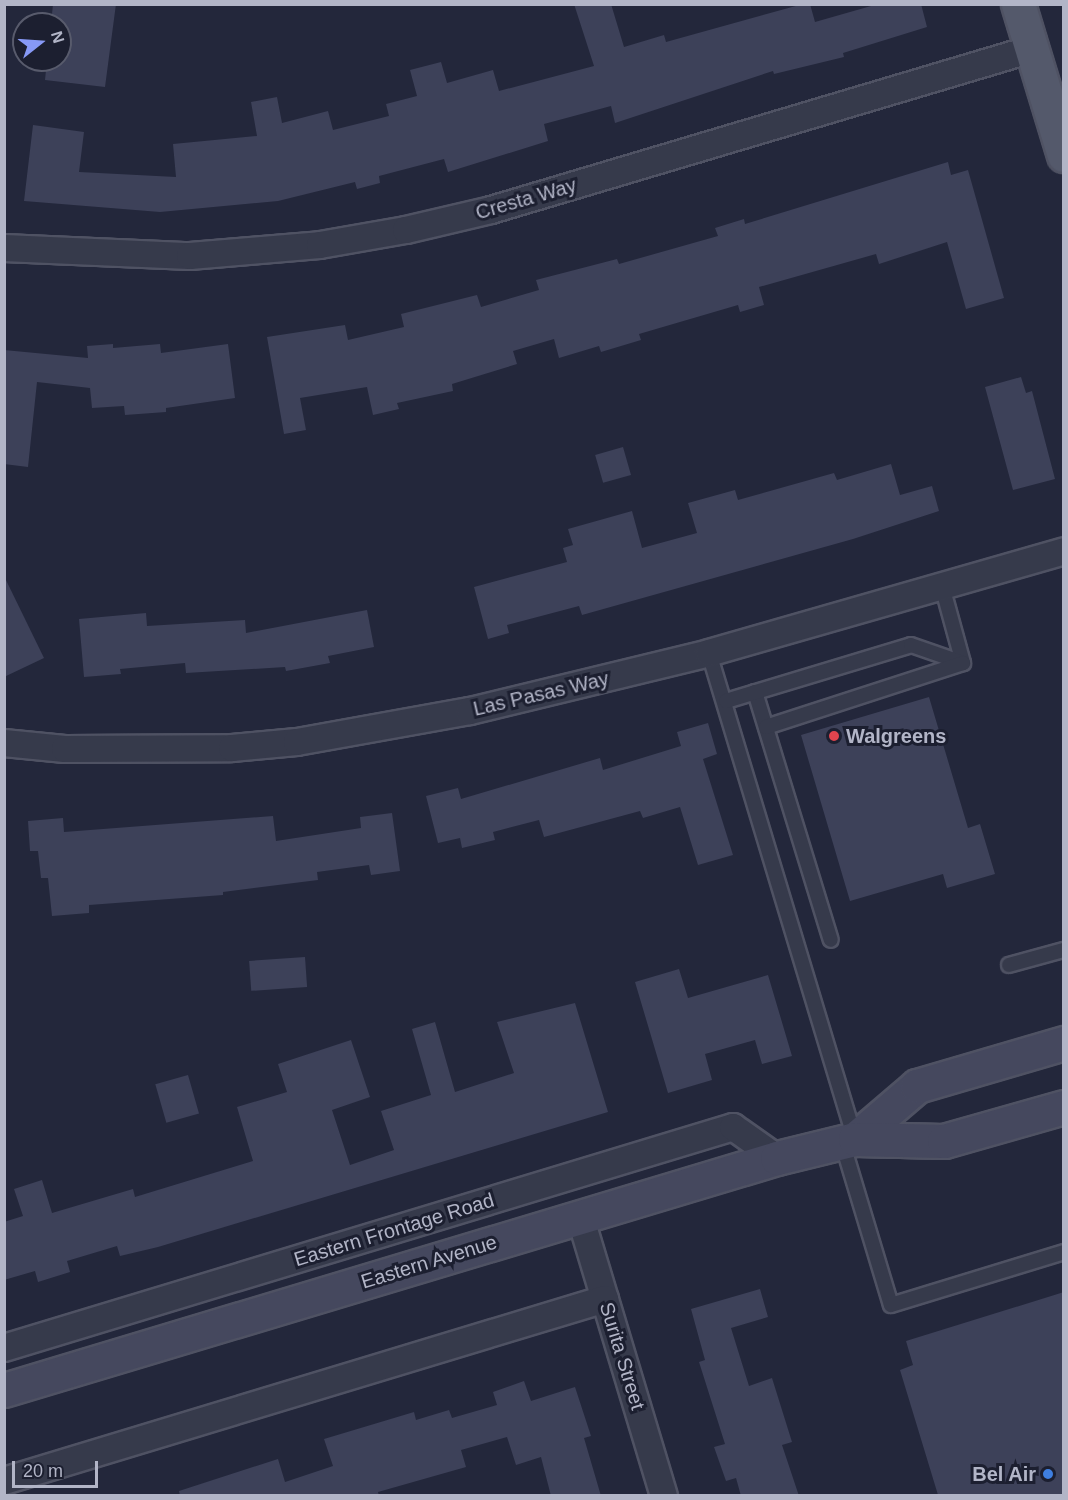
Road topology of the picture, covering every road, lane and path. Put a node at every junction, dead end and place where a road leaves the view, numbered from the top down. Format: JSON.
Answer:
{"nodes":[{"id":1,"x":1018,"y":4,"type":"edge"},
{"id":2,"x":1032,"y":49,"type":"junction"},
{"id":3,"x":1064,"y":155,"type":"edge"},
{"id":4,"x":4,"y":248,"type":"edge"},
{"id":5,"x":1064,"y":551,"type":"edge"},
{"id":6,"x":942,"y":586,"type":"junction"},
{"id":7,"x":709,"y":653,"type":"junction"},
{"id":8,"x":963,"y":663,"type":"junction"},
{"id":9,"x":755,"y":692,"type":"junction"},
{"id":10,"x":726,"y":701,"type":"junction"},
{"id":11,"x":766,"y":727,"type":"junction"},
{"id":12,"x":4,"y":743,"type":"edge"},
{"id":13,"x":831,"y":940,"type":"dead end"},
{"id":14,"x":1064,"y":950,"type":"edge"},
{"id":15,"x":1009,"y":964,"type":"dead end"},
{"id":16,"x":1064,"y":1043,"type":"edge"},
{"id":17,"x":1064,"y":1107,"type":"edge"},
{"id":18,"x":848,"y":1140,"type":"junction"},
{"id":19,"x":777,"y":1158,"type":"junction"},
{"id":20,"x":580,"y":1216,"type":"junction"},
{"id":21,"x":1064,"y":1252,"type":"edge"},
{"id":22,"x":605,"y":1299,"type":"junction"},
{"id":23,"x":4,"y":1348,"type":"edge"},
{"id":24,"x":4,"y":1390,"type":"edge"},
{"id":25,"x":4,"y":1482,"type":"edge"},
{"id":26,"x":664,"y":1496,"type":"edge"}],
"edges":[{"from":1,"to":2,"type":"main road"},
{"from":2,"to":3,"type":"main road"},
{"from":2,"to":4,"type":"street","name":"Cresta Way"},
{"from":5,"to":6,"type":"street","name":"Las Pasas Way"},
{"from":6,"to":7,"type":"street","name":"Las Pasas Way"},
{"from":6,"to":8,"type":"lane"},
{"from":7,"to":10,"type":"lane"},
{"from":7,"to":12,"type":"street","name":"Las Pasas Way"},
{"from":8,"to":9,"type":"lane"},
{"from":8,"to":11,"type":"lane"},
{"from":9,"to":10,"type":"lane"},
{"from":9,"to":11,"type":"lane"},
{"from":10,"to":18,"type":"lane"},
{"from":11,"to":13,"type":"lane"},
{"from":14,"to":15,"type":"lane"},
{"from":16,"to":18,"type":"main road","name":"Eastern Avenue"},
{"from":17,"to":18,"type":"main road","name":"Eastern Avenue"},
{"from":18,"to":19,"type":"main road","name":"Eastern Avenue"},
{"from":18,"to":21,"type":"lane"},
{"from":19,"to":20,"type":"main road","name":"Eastern Avenue"},
{"from":19,"to":23,"type":"street","name":"Eastern Frontage Road"},
{"from":20,"to":22,"type":"street","name":"Surita Street"},
{"from":20,"to":24,"type":"main road","name":"Eastern Avenue"},
{"from":22,"to":25,"type":"street"},
{"from":22,"to":26,"type":"street","name":"Surita Street"}]}
